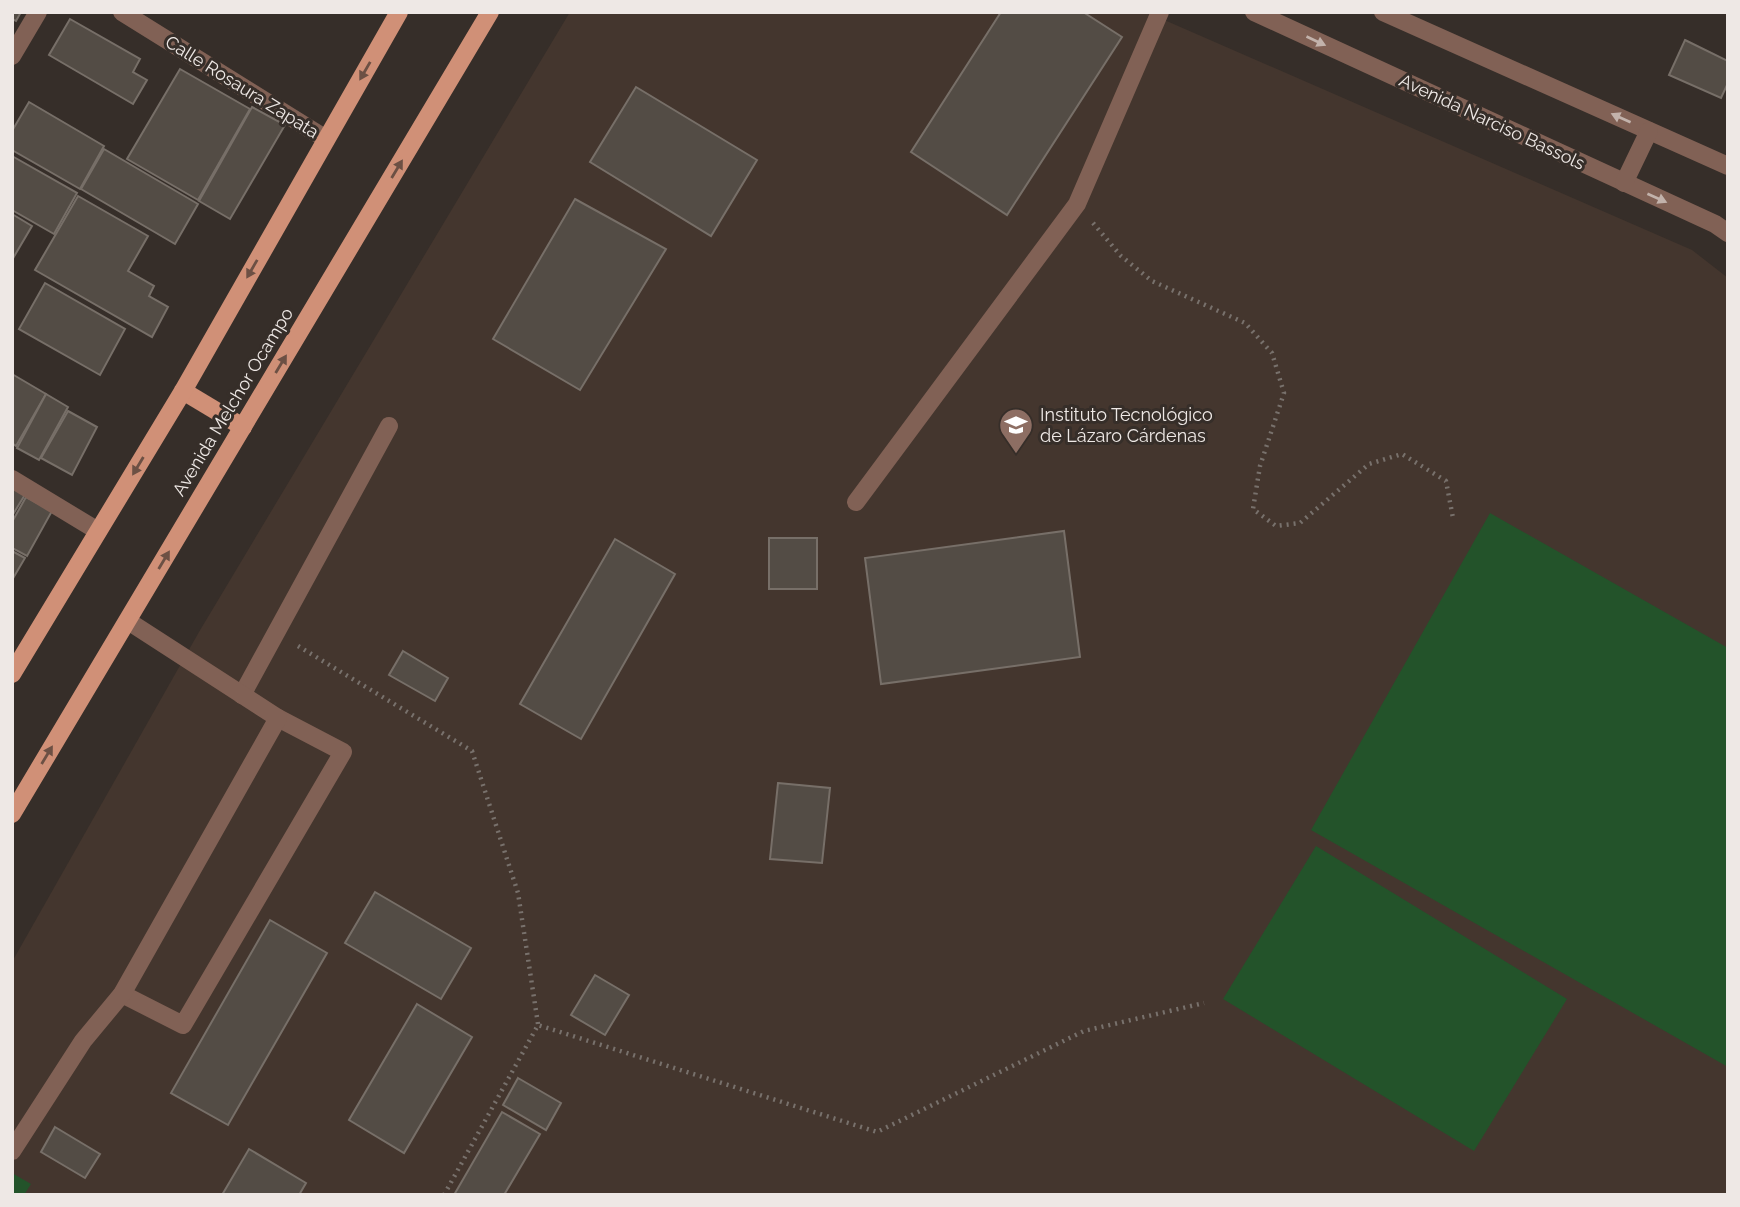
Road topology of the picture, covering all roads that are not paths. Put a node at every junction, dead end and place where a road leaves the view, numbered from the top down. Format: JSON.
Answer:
{"nodes":[{"id":1,"x":38,"y":12,"type":"edge"},
{"id":2,"x":122,"y":12,"type":"edge"},
{"id":3,"x":399,"y":12,"type":"edge"},
{"id":4,"x":490,"y":12,"type":"edge"},
{"id":5,"x":1160,"y":12,"type":"edge"},
{"id":6,"x":1254,"y":12,"type":"edge"},
{"id":7,"x":1383,"y":12,"type":"edge"},
{"id":8,"x":12,"y":56,"type":"edge"},
{"id":9,"x":1650,"y":131,"type":"junction"},
{"id":10,"x":326,"y":139,"type":"junction"},
{"id":11,"x":1728,"y":166,"type":"edge"},
{"id":12,"x":1624,"y":183,"type":"junction"},
{"id":13,"x":1728,"y":233,"type":"edge"},
{"id":14,"x":183,"y":391,"type":"junction"},
{"id":15,"x":389,"y":426,"type":"dead end"},
{"id":16,"x":243,"y":427,"type":"junction"},
{"id":17,"x":12,"y":479,"type":"edge"},
{"id":18,"x":856,"y":502,"type":"dead end"},
{"id":19,"x":98,"y":531,"type":"junction"},
{"id":20,"x":128,"y":621,"type":"junction"},
{"id":21,"x":12,"y":674,"type":"edge"},
{"id":22,"x":242,"y":695,"type":"junction"},
{"id":23,"x":278,"y":718,"type":"junction"},
{"id":24,"x":12,"y":814,"type":"edge"},
{"id":25,"x":122,"y":994,"type":"junction"},
{"id":26,"x":12,"y":1151,"type":"edge"}],
"edges":[{"from":1,"to":8,"type":"street"},
{"from":2,"to":10,"type":"street","name":"Calle Rosaura Zapata"},
{"from":3,"to":10,"type":"main road","one_way":true},
{"from":16,"to":4,"type":"main road","name":"Avenida Melchor Ocampo","one_way":true},
{"from":5,"to":18,"type":"street"},
{"from":6,"to":12,"type":"street","name":"Avenida Narciso Bassols","one_way":true},
{"from":9,"to":7,"type":"street","one_way":true},
{"from":9,"to":11,"type":"street"},
{"from":9,"to":12,"type":"street"},
{"from":10,"to":14,"type":"main road","one_way":true},
{"from":12,"to":13,"type":"street","name":"Avenida Narciso Bassols","one_way":true},
{"from":14,"to":16,"type":"main road"},
{"from":14,"to":19,"type":"main road","one_way":true},
{"from":15,"to":22,"type":"street"},
{"from":20,"to":16,"type":"main road","name":"Avenida Melchor Ocampo","one_way":true},
{"from":17,"to":19,"type":"street"},
{"from":19,"to":21,"type":"main road"},
{"from":20,"to":22,"type":"street"},
{"from":24,"to":20,"type":"main road","name":"Avenida Melchor Ocampo","one_way":true},
{"from":22,"to":23,"type":"street"},
{"from":23,"to":25,"type":"street"},
{"from":23,"to":25,"type":"street"},
{"from":25,"to":26,"type":"street"}]}
